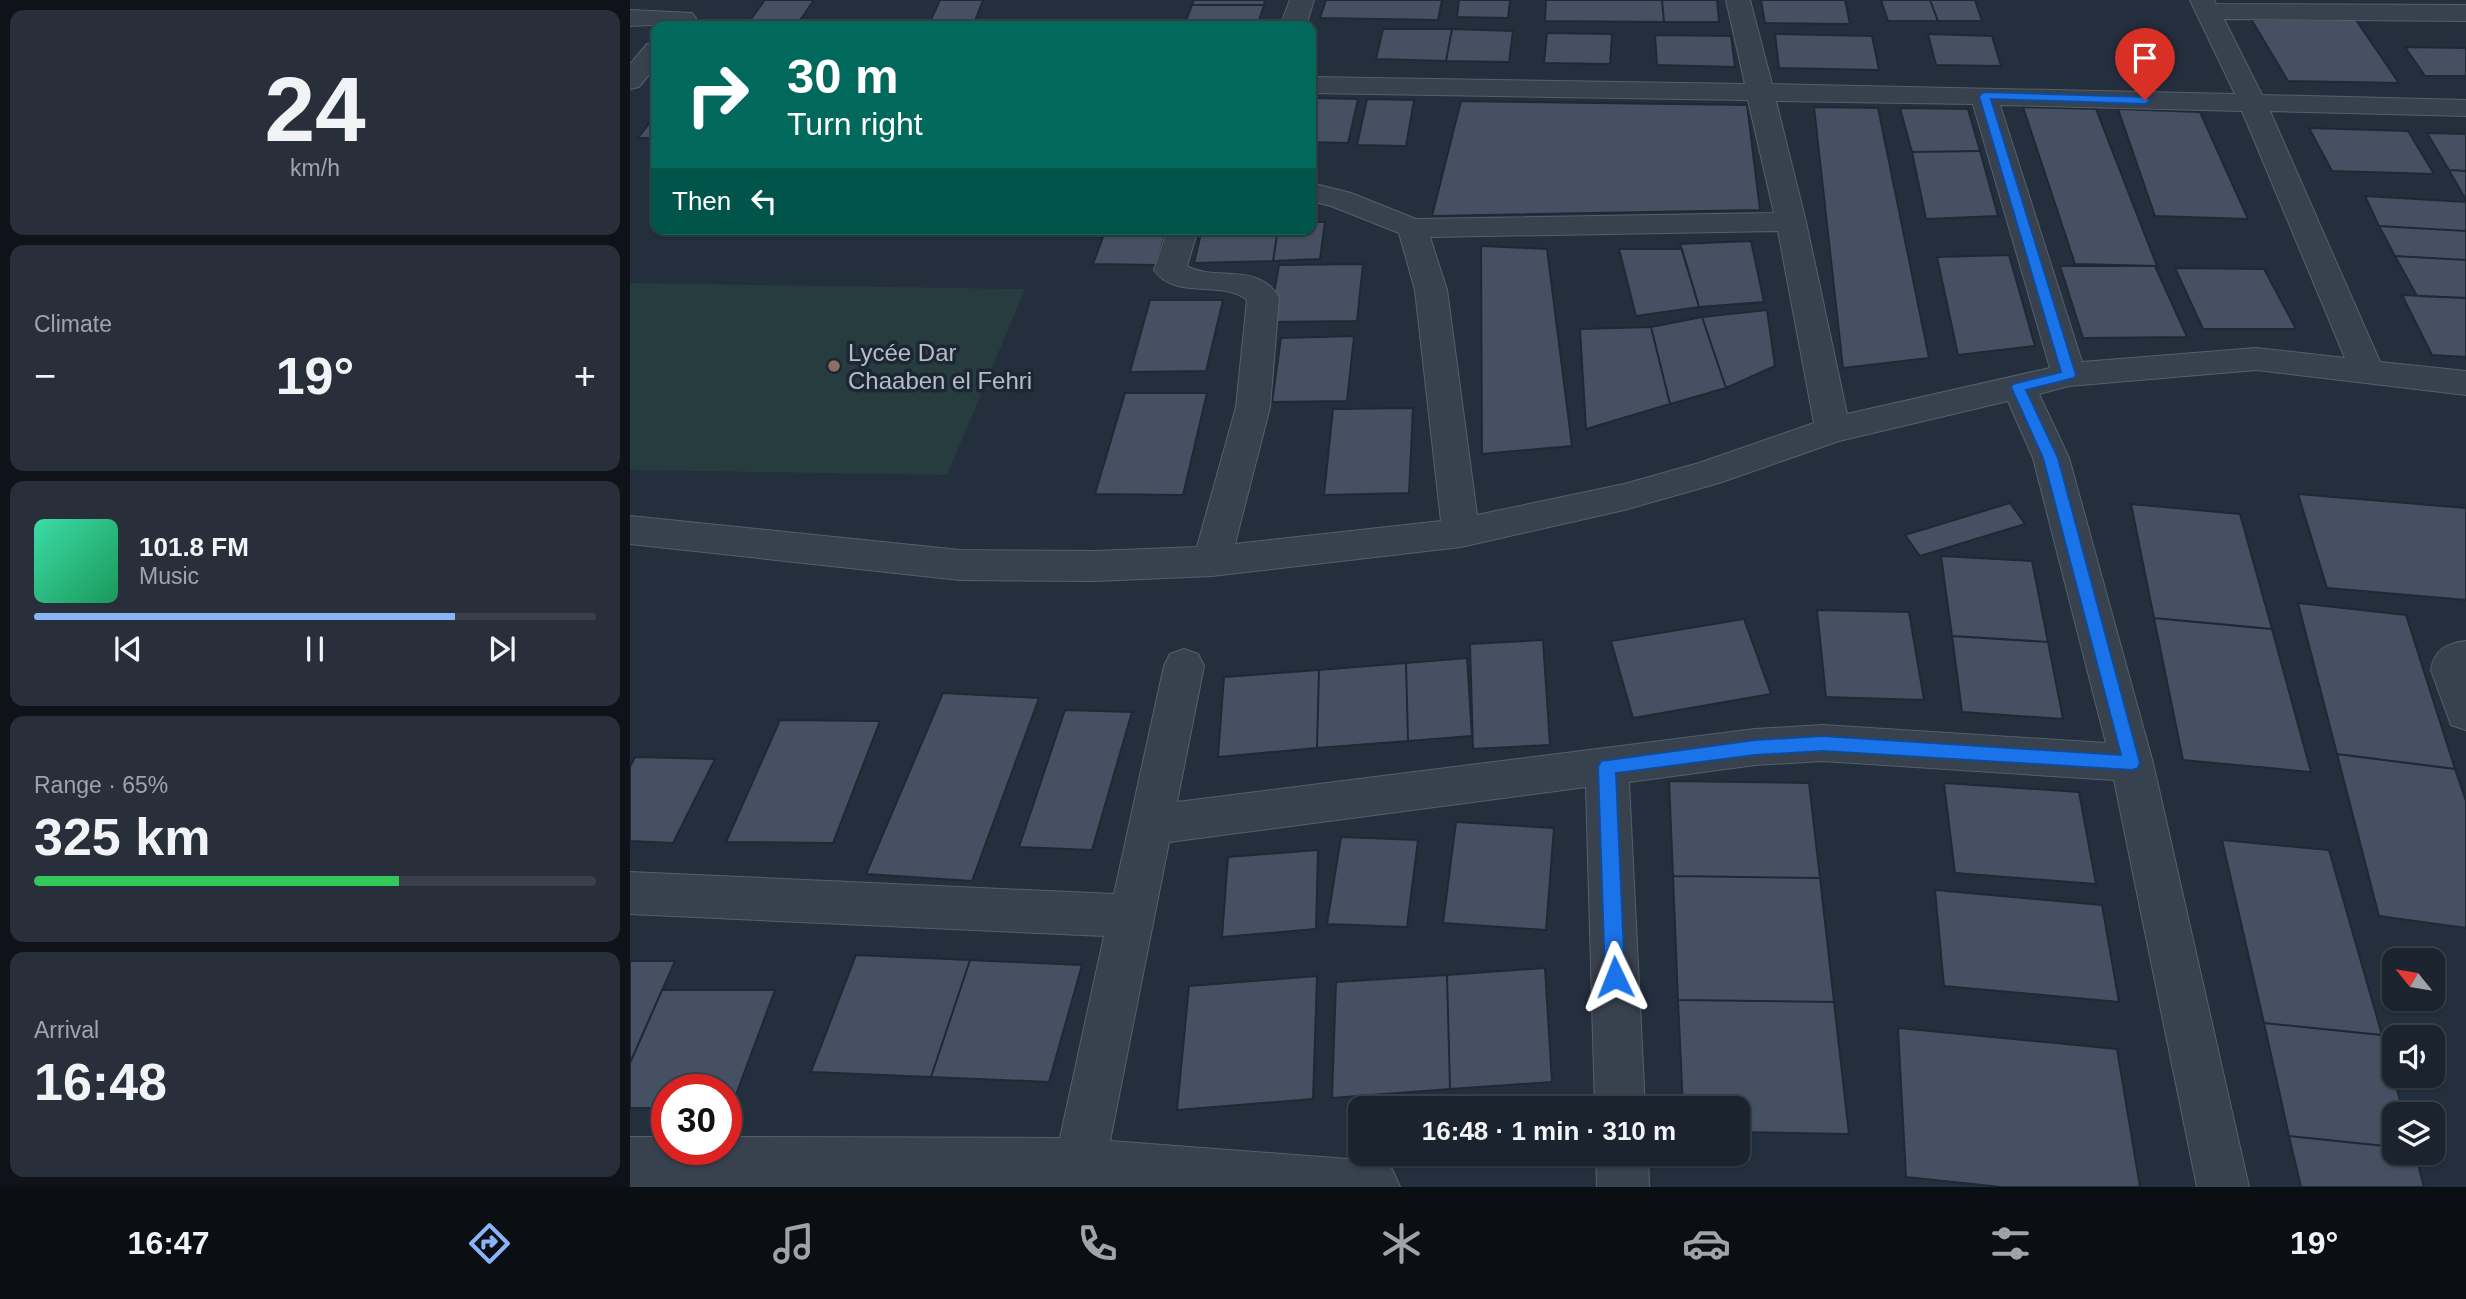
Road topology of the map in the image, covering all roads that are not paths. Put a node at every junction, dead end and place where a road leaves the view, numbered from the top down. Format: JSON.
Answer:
{"nodes":[{"id":1,"x":1302,"y":0,"type":"edge"},
{"id":2,"x":1738,"y":0,"type":"edge"},
{"id":3,"x":2205,"y":5,"type":"edge"},
{"id":4,"x":2466,"y":13,"type":"edge"},
{"id":5,"x":686,"y":15,"type":"edge"},
{"id":6,"x":630,"y":18,"type":"edge"},
{"id":7,"x":1295,"y":21,"type":"edge"},
{"id":8,"x":651,"y":56,"type":"edge"},
{"id":9,"x":630,"y":81,"type":"edge"},
{"id":10,"x":1316,"y":85,"type":"edge"},
{"id":11,"x":1760,"y":91,"type":"junction"},
{"id":12,"x":1984,"y":96,"type":"junction"},
{"id":13,"x":2253,"y":104,"type":"junction"},
{"id":14,"x":2466,"y":108,"type":"edge"},
{"id":15,"x":1316,"y":193,"type":"edge"},
{"id":16,"x":1791,"y":222,"type":"junction"},
{"id":17,"x":1412,"y":228,"type":"junction"},
{"id":18,"x":1181,"y":235,"type":"edge"},
{"id":19,"x":2368,"y":372,"type":"junction"},
{"id":20,"x":2069,"y":375,"type":"junction"},
{"id":21,"x":2466,"y":383,"type":"edge"},
{"id":22,"x":2018,"y":387,"type":"junction"},
{"id":23,"x":1833,"y":430,"type":"junction"},
{"id":24,"x":630,"y":530,"type":"edge"},
{"id":25,"x":1461,"y":533,"type":"junction"},
{"id":26,"x":1212,"y":561,"type":"junction"},
{"id":27,"x":2466,"y":657,"type":"edge"},
{"id":28,"x":1184,"y":666,"type":"dead end"},
{"id":29,"x":2466,"y":713,"type":"edge"},
{"id":30,"x":2132,"y":763,"type":"junction"},
{"id":31,"x":1607,"y":767,"type":"junction"},
{"id":32,"x":1152,"y":825,"type":"junction"},
{"id":33,"x":630,"y":893,"type":"edge"},
{"id":34,"x":1133,"y":916,"type":"junction"},
{"id":35,"x":1620,"y":1096,"type":"edge"},
{"id":36,"x":630,"y":1163,"type":"edge"},
{"id":37,"x":1622,"y":1166,"type":"edge"},
{"id":38,"x":1076,"y":1176,"type":"edge"},
{"id":39,"x":1373,"y":1187,"type":"edge"},
{"id":40,"x":1623,"y":1187,"type":"edge"},
{"id":41,"x":2223,"y":1187,"type":"edge"}],
"edges":[{"from":1,"to":7,"type":"street"},
{"from":2,"to":11,"type":"street"},
{"from":3,"to":4,"type":"street"},
{"from":3,"to":13,"type":"street"},
{"from":5,"to":6,"type":"street"},
{"from":8,"to":9,"type":"street"},
{"from":10,"to":11,"type":"street"},
{"from":11,"to":12,"type":"street"},
{"from":11,"to":16,"type":"street"},
{"from":12,"to":13,"type":"street"},
{"from":12,"to":20,"type":"street"},
{"from":13,"to":14,"type":"street"},
{"from":13,"to":19,"type":"street"},
{"from":15,"to":17,"type":"street"},
{"from":16,"to":17,"type":"street"},
{"from":16,"to":23,"type":"street"},
{"from":17,"to":25,"type":"street"},
{"from":18,"to":26,"type":"street"},
{"from":19,"to":20,"type":"street"},
{"from":19,"to":21,"type":"street"},
{"from":20,"to":22,"type":"street"},
{"from":22,"to":23,"type":"street"},
{"from":22,"to":30,"type":"street"},
{"from":23,"to":25,"type":"street"},
{"from":24,"to":26,"type":"street"},
{"from":25,"to":26,"type":"street"},
{"from":27,"to":29,"type":"street"},
{"from":28,"to":32,"type":"street"},
{"from":30,"to":31,"type":"street"},
{"from":30,"to":41,"type":"street"},
{"from":31,"to":32,"type":"street"},
{"from":31,"to":35,"type":"street"},
{"from":32,"to":34,"type":"street"},
{"from":33,"to":34,"type":"street"},
{"from":34,"to":38,"type":"street"},
{"from":36,"to":38,"type":"street"},
{"from":37,"to":40,"type":"street"},
{"from":38,"to":39,"type":"street"}]}
